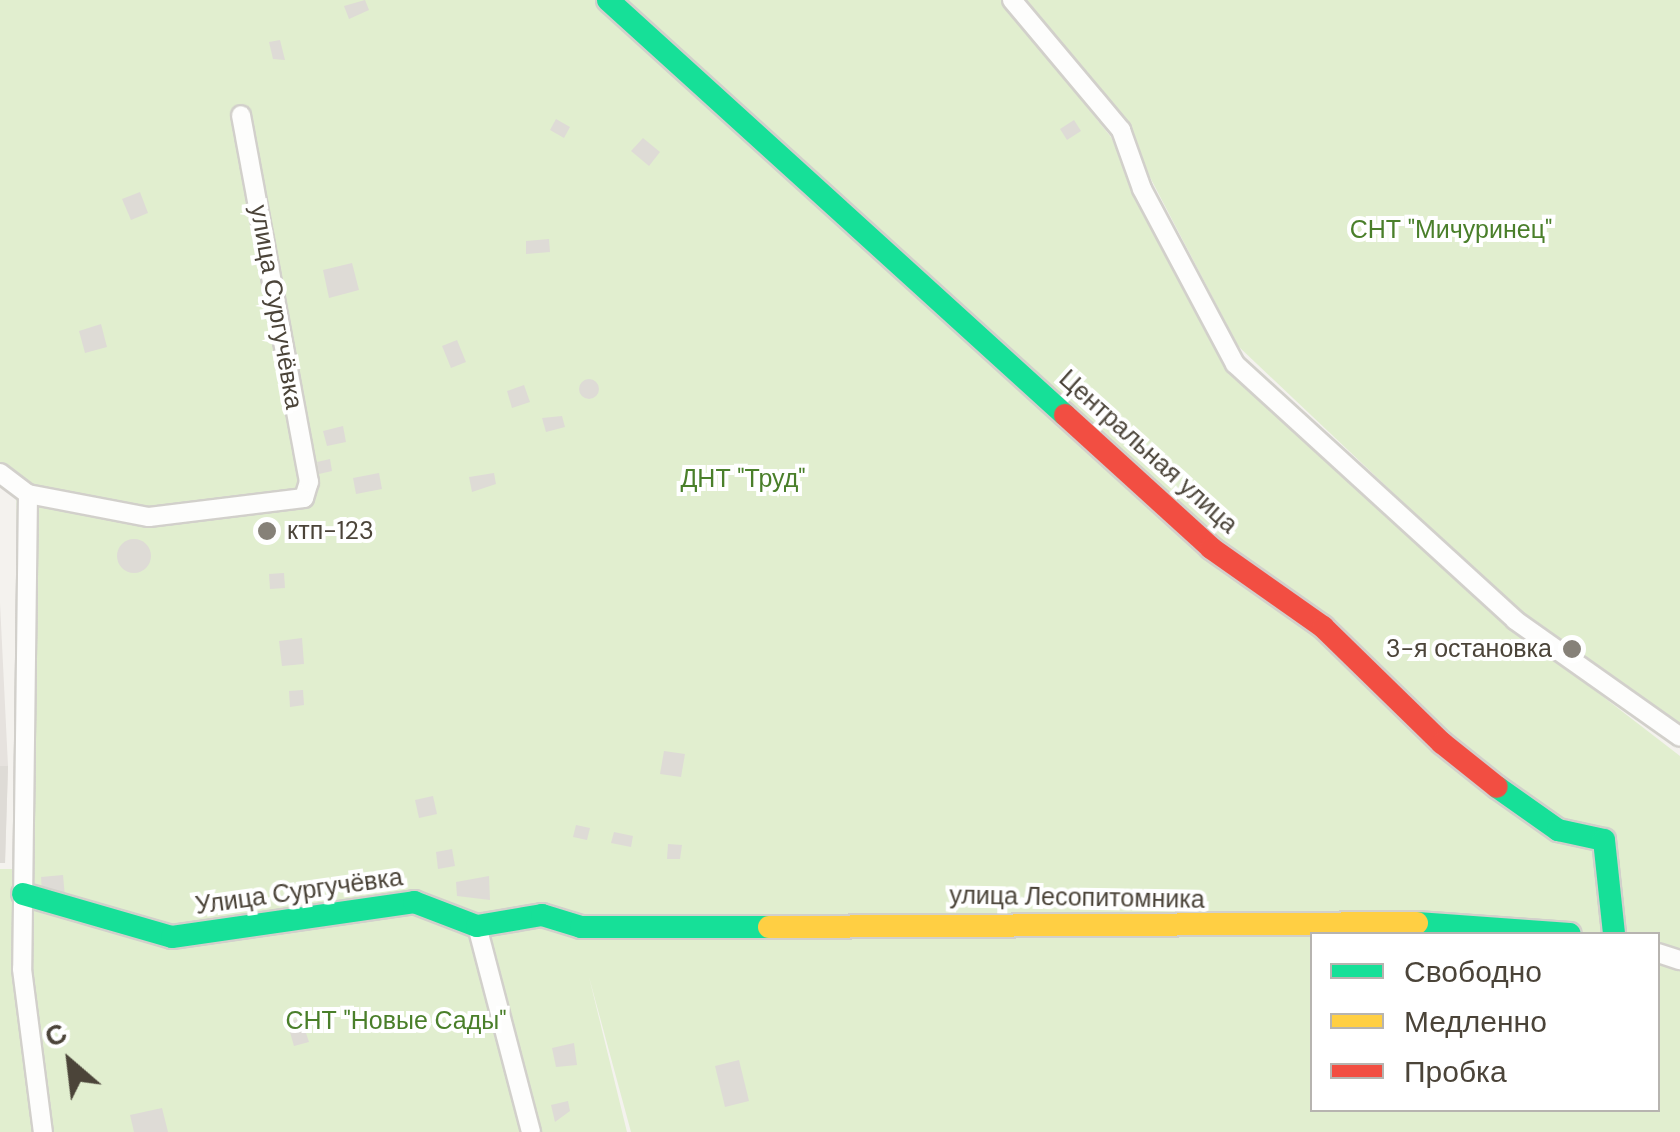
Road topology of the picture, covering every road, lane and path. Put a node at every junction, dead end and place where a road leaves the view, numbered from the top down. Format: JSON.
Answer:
{"nodes":[{"id":1,"x":608,"y":0,"type":"edge"},
{"id":2,"x":1012,"y":0,"type":"edge"},
{"id":3,"x":241,"y":115,"type":"dead end"},
{"id":4,"x":0,"y":473,"type":"edge"},
{"id":5,"x":28,"y":494,"type":"junction"},
{"id":6,"x":1680,"y":737,"type":"edge"},
{"id":7,"x":23,"y":894,"type":"junction"},
{"id":8,"x":476,"y":926,"type":"junction"},
{"id":9,"x":1542,"y":932,"type":"edge"},
{"id":10,"x":1614,"y":932,"type":"edge"},
{"id":11,"x":42,"y":1132,"type":"edge"},
{"id":12,"x":531,"y":1132,"type":"edge"}],
"edges":[{"from":1,"to":10,"type":"street","name":"Центральная улица"},
{"from":2,"to":6,"type":"street"},
{"from":3,"to":5,"type":"street","name":"улица Сургучёвка"},
{"from":4,"to":5,"type":"street"},
{"from":5,"to":7,"type":"street"},
{"from":7,"to":8,"type":"street","name":"Улица Сургучёвка"},
{"from":7,"to":11,"type":"street"},
{"from":8,"to":9,"type":"street","name":"улица Лесопитомника"},
{"from":8,"to":12,"type":"street"}]}
